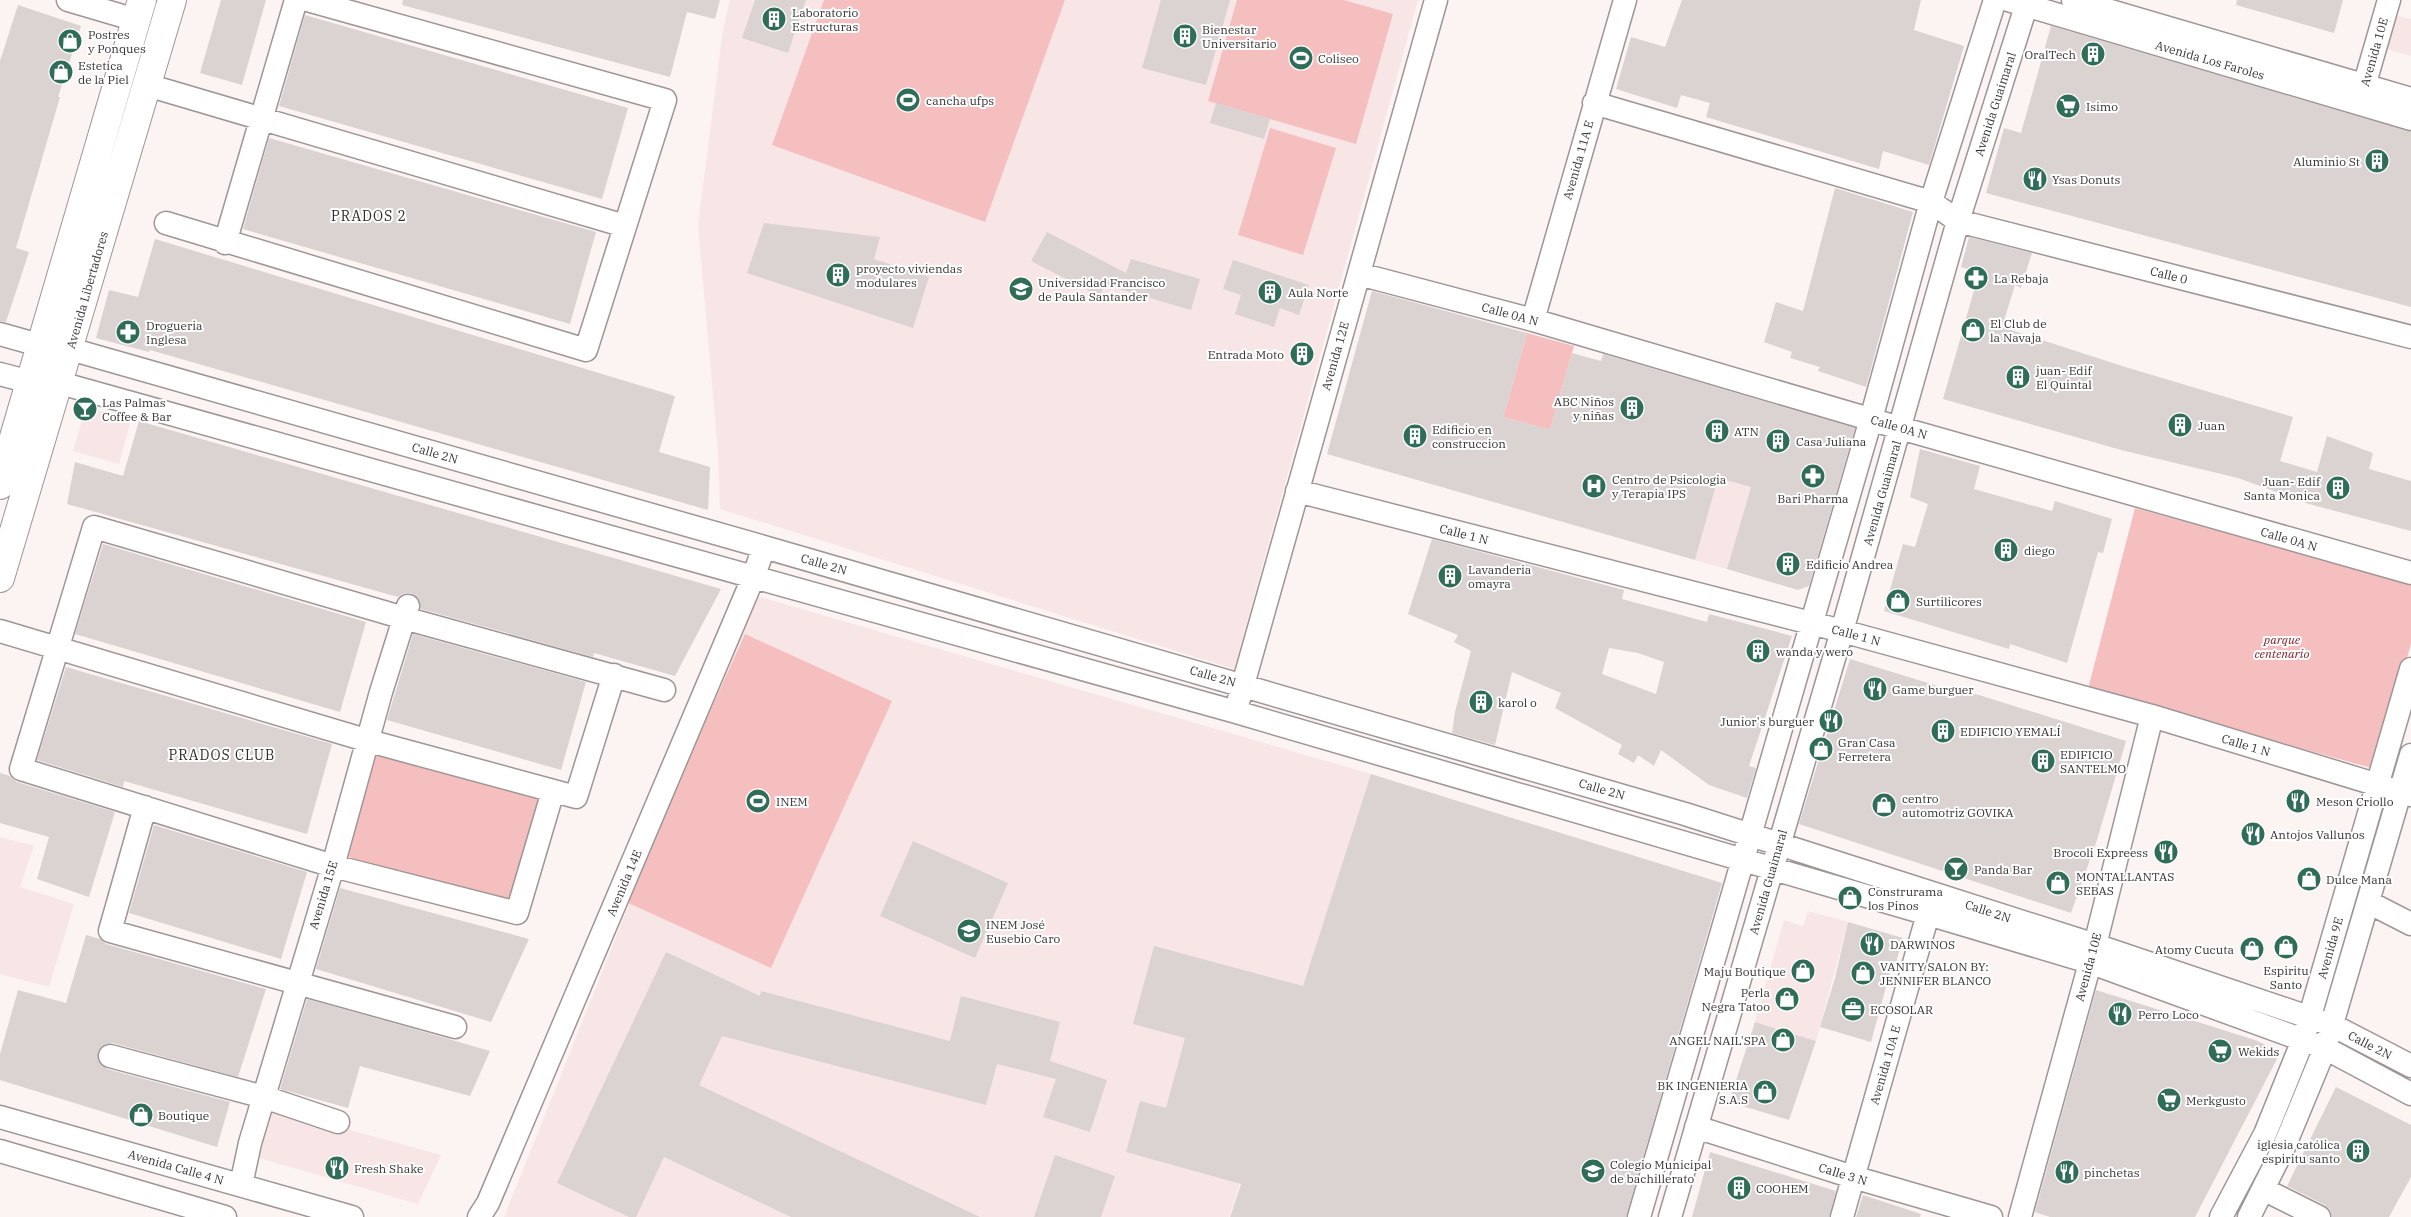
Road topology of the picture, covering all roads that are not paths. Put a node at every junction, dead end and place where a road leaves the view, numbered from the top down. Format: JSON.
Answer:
{"nodes":[{"id":1,"x":68,"y":0,"type":"edge"},
{"id":2,"x":172,"y":0,"type":"edge"},
{"id":3,"x":296,"y":0,"type":"edge"},
{"id":4,"x":307,"y":0,"type":"edge"},
{"id":5,"x":1436,"y":0,"type":"edge"},
{"id":6,"x":1624,"y":0,"type":"edge"},
{"id":7,"x":1995,"y":0,"type":"edge"},
{"id":8,"x":2073,"y":0,"type":"edge"},
{"id":9,"x":2388,"y":0,"type":"edge"},
{"id":10,"x":2021,"y":2,"type":"edge"},
{"id":11,"x":139,"y":10,"type":"edge"},
{"id":12,"x":147,"y":85,"type":"junction"},
{"id":13,"x":2362,"y":95,"type":"junction"},
{"id":14,"x":2411,"y":99,"type":"edge"},
{"id":15,"x":1594,"y":103,"type":"junction"},
{"id":16,"x":262,"y":119,"type":"junction"},
{"id":17,"x":2411,"y":119,"type":"edge"},
{"id":18,"x":1931,"y":202,"type":"junction"},
{"id":19,"x":1958,"y":221,"type":"junction"},
{"id":20,"x":166,"y":223,"type":"dead end"},
{"id":21,"x":625,"y":226,"type":"junction"},
{"id":22,"x":225,"y":242,"type":"junction"},
{"id":23,"x":1359,"y":274,"type":"junction"},
{"id":24,"x":1533,"y":320,"type":"junction"},
{"id":25,"x":0,"y":334,"type":"edge"},
{"id":26,"x":2411,"y":337,"type":"edge"},
{"id":27,"x":39,"y":345,"type":"junction"},
{"id":28,"x":70,"y":349,"type":"junction"},
{"id":29,"x":0,"y":374,"type":"edge"},
{"id":30,"x":30,"y":382,"type":"junction"},
{"id":31,"x":60,"y":382,"type":"junction"},
{"id":32,"x":1871,"y":419,"type":"junction"},
{"id":33,"x":1900,"y":428,"type":"junction"},
{"id":34,"x":367,"y":433,"type":"junction"},
{"id":35,"x":357,"y":465,"type":"junction"},
{"id":36,"x":0,"y":485,"type":"edge"},
{"id":37,"x":1297,"y":491,"type":"junction"},
{"id":38,"x":610,"y":504,"type":"junction"},
{"id":39,"x":601,"y":536,"type":"junction"},
{"id":40,"x":764,"y":547,"type":"junction"},
{"id":41,"x":2411,"y":573,"type":"edge"},
{"id":42,"x":0,"y":578,"type":"edge"},
{"id":43,"x":753,"y":578,"type":"junction"},
{"id":44,"x":406,"y":612,"type":"junction"},
{"id":45,"x":1810,"y":623,"type":"junction"},
{"id":46,"x":0,"y":631,"type":"edge"},
{"id":47,"x":1842,"y":631,"type":"junction"},
{"id":48,"x":57,"y":647,"type":"junction"},
{"id":49,"x":2411,"y":669,"type":"edge"},
{"id":50,"x":614,"y":675,"type":"junction"},
{"id":51,"x":1242,"y":685,"type":"junction"},
{"id":52,"x":664,"y":690,"type":"dead end"},
{"id":53,"x":1236,"y":712,"type":"junction"},
{"id":54,"x":2152,"y":716,"type":"junction"},
{"id":55,"x":369,"y":741,"type":"junction"},
{"id":56,"x":2411,"y":755,"type":"edge"},
{"id":57,"x":2378,"y":784,"type":"junction"},
{"id":58,"x":553,"y":791,"type":"junction"},
{"id":59,"x":2406,"y":793,"type":"edge"},
{"id":60,"x":144,"y":807,"type":"junction"},
{"id":61,"x":1749,"y":835,"type":"junction"},
{"id":62,"x":1780,"y":843,"type":"junction"},
{"id":63,"x":1741,"y":860,"type":"junction"},
{"id":64,"x":333,"y":866,"type":"junction"},
{"id":65,"x":1772,"y":869,"type":"junction"},
{"id":66,"x":2368,"y":902,"type":"junction"},
{"id":67,"x":1928,"y":914,"type":"junction"},
{"id":68,"x":2411,"y":924,"type":"edge"},
{"id":69,"x":2092,"y":954,"type":"junction"},
{"id":70,"x":299,"y":984,"type":"junction"},
{"id":71,"x":2310,"y":1017,"type":"junction"},
{"id":72,"x":2332,"y":1025,"type":"junction"},
{"id":73,"x":455,"y":1027,"type":"dead end"},
{"id":74,"x":2303,"y":1040,"type":"junction"},
{"id":75,"x":2325,"y":1048,"type":"junction"},
{"id":76,"x":110,"y":1056,"type":"dead end"},
{"id":77,"x":2411,"y":1066,"type":"edge"},
{"id":78,"x":2411,"y":1094,"type":"edge"},
{"id":79,"x":264,"y":1097,"type":"junction"},
{"id":80,"x":0,"y":1116,"type":"edge"},
{"id":81,"x":338,"y":1122,"type":"dead end"},
{"id":82,"x":1696,"y":1127,"type":"junction"},
{"id":83,"x":0,"y":1151,"type":"edge"},
{"id":84,"x":1853,"y":1177,"type":"junction"},
{"id":85,"x":241,"y":1185,"type":"junction"},
{"id":86,"x":2263,"y":1189,"type":"junction"},
{"id":87,"x":225,"y":1217,"type":"edge"},
{"id":88,"x":352,"y":1217,"type":"edge"},
{"id":89,"x":479,"y":1217,"type":"edge"},
{"id":90,"x":1639,"y":1217,"type":"edge"},
{"id":91,"x":1670,"y":1217,"type":"edge"},
{"id":92,"x":1842,"y":1217,"type":"edge"},
{"id":93,"x":1991,"y":1217,"type":"edge"},
{"id":94,"x":2020,"y":1217,"type":"edge"},
{"id":95,"x":2222,"y":1217,"type":"edge"},
{"id":96,"x":2248,"y":1217,"type":"edge"},
{"id":97,"x":2319,"y":1217,"type":"edge"}],
"edges":[{"from":1,"to":11,"type":"street"},
{"from":2,"to":12,"type":"main road","name":"Avenida Libertadores"},
{"from":3,"to":16,"type":"street"},
{"from":4,"to":21,"type":"street"},
{"from":5,"to":23,"type":"street","name":"Avenida 12E"},
{"from":6,"to":15,"type":"street","name":"Avenida 11A E"},
{"from":7,"to":18,"type":"street"},
{"from":8,"to":13,"type":"street","name":"Avenida Los Faroles"},
{"from":9,"to":13,"type":"street","name":"Avenida 10E"},
{"from":10,"to":13,"type":"street","name":"Avenida Los Faroles"},
{"from":10,"to":19,"type":"street","name":"Avenida Guaimaral"},
{"from":11,"to":27,"type":"main road"},
{"from":12,"to":16,"type":"street"},
{"from":12,"to":28,"type":"main road","name":"Avenida Libertadores"},
{"from":13,"to":14,"type":"street","name":"Avenida Los Faroles"},
{"from":13,"to":17,"type":"street","name":"Avenida Los Faroles"},
{"from":15,"to":18,"type":"street","name":"Calle 0"},
{"from":15,"to":24,"type":"street","name":"Avenida 11A E"},
{"from":16,"to":21,"type":"street"},
{"from":16,"to":22,"type":"street"},
{"from":18,"to":19,"type":"street","name":"Calle 0"},
{"from":18,"to":32,"type":"street"},
{"from":19,"to":26,"type":"street","name":"Calle 0"},
{"from":19,"to":33,"type":"street","name":"Avenida Guaimaral"},
{"from":20,"to":22,"type":"street"},
{"from":21,"to":22,"type":"street"},
{"from":23,"to":24,"type":"street","name":"Calle 0A N"},
{"from":23,"to":37,"type":"street","name":"Avenida 12E"},
{"from":24,"to":32,"type":"street","name":"Calle 0A N"},
{"from":25,"to":27,"type":"street","name":"Calle 2N"},
{"from":27,"to":28,"type":"street","name":"Calle 2N"},
{"from":27,"to":30,"type":"main road"},
{"from":28,"to":31,"type":"main road","name":"Avenida Libertadores"},
{"from":28,"to":34,"type":"street","name":"Calle 2N"},
{"from":29,"to":30,"type":"street","name":"Calle 2N"},
{"from":30,"to":31,"type":"street","name":"Calle 2N"},
{"from":30,"to":36,"type":"main road"},
{"from":31,"to":35,"type":"street","name":"Calle 2N"},
{"from":31,"to":42,"type":"main road","name":"Avenida Libertadores"},
{"from":32,"to":33,"type":"street","name":"Calle 0A N"},
{"from":32,"to":45,"type":"street"},
{"from":33,"to":41,"type":"street","name":"Calle 0A N"},
{"from":33,"to":47,"type":"street","name":"Avenida Guaimaral"},
{"from":34,"to":35,"type":"street"},
{"from":34,"to":38,"type":"street","name":"Calle 2N"},
{"from":35,"to":39,"type":"street","name":"Calle 2N"},
{"from":37,"to":45,"type":"street","name":"Calle 1 N"},
{"from":37,"to":51,"type":"street","name":"Avenida 12E"},
{"from":38,"to":39,"type":"street"},
{"from":38,"to":40,"type":"street","name":"Calle 2N"},
{"from":39,"to":43,"type":"street","name":"Calle 2N"},
{"from":40,"to":43,"type":"street","name":"Avenida 14E"},
{"from":40,"to":51,"type":"street","name":"Calle 2N"},
{"from":43,"to":53,"type":"street","name":"Calle 2N"},
{"from":43,"to":89,"type":"street","name":"Avenida 14E"},
{"from":44,"to":48,"type":"street"},
{"from":44,"to":50,"type":"street"},
{"from":44,"to":55,"type":"street","name":"Avenida 15E"},
{"from":45,"to":47,"type":"street","name":"Calle 1 N"},
{"from":45,"to":61,"type":"street"},
{"from":46,"to":48,"type":"street"},
{"from":47,"to":54,"type":"street","name":"Calle 1 N"},
{"from":47,"to":62,"type":"street","name":"Avenida Guaimaral"},
{"from":48,"to":55,"type":"street"},
{"from":48,"to":60,"type":"street"},
{"from":49,"to":57,"type":"street","name":"Avenida 9E"},
{"from":50,"to":52,"type":"street"},
{"from":50,"to":58,"type":"street"},
{"from":51,"to":53,"type":"street","name":"Avenida 12E"},
{"from":51,"to":61,"type":"street","name":"Calle 2N"},
{"from":53,"to":63,"type":"street","name":"Calle 2N"},
{"from":54,"to":57,"type":"street","name":"Calle 1 N"},
{"from":54,"to":69,"type":"street","name":"Avenida 10E"},
{"from":55,"to":58,"type":"street"},
{"from":55,"to":64,"type":"street","name":"Avenida 15E"},
{"from":56,"to":59,"type":"street","name":"Avenida 9E"},
{"from":57,"to":59,"type":"street","name":"Calle 1 N"},
{"from":57,"to":71,"type":"street","name":"Avenida 9E"},
{"from":58,"to":64,"type":"street"},
{"from":59,"to":66,"type":"street","name":"Avenida 9E"},
{"from":60,"to":64,"type":"street"},
{"from":60,"to":70,"type":"street"},
{"from":61,"to":62,"type":"street","name":"Calle 2N"},
{"from":61,"to":63,"type":"street"},
{"from":62,"to":65,"type":"street","name":"Avenida Guaimaral"},
{"from":62,"to":69,"type":"street","name":"Calle 2N"},
{"from":63,"to":65,"type":"street","name":"Calle 2N"},
{"from":63,"to":90,"type":"street"},
{"from":64,"to":70,"type":"street","name":"Avenida 15E"},
{"from":65,"to":67,"type":"street","name":"Calle 2N"},
{"from":65,"to":82,"type":"street","name":"Avenida Guaimaral"},
{"from":66,"to":68,"type":"street"},
{"from":66,"to":72,"type":"street","name":"Avenida 9E"},
{"from":67,"to":69,"type":"street","name":"Calle 2N"},
{"from":67,"to":84,"type":"street","name":"Avenida 10A E"},
{"from":69,"to":71,"type":"street","name":"Calle 2N"},
{"from":69,"to":74,"type":"street","name":"Calle 2N"},
{"from":69,"to":94,"type":"street","name":"Avenida 10E"},
{"from":70,"to":73,"type":"street"},
{"from":70,"to":79,"type":"street","name":"Avenida 15E"},
{"from":71,"to":72,"type":"street","name":"Calle 2N"},
{"from":71,"to":74,"type":"street","name":"Avenida 9E"},
{"from":72,"to":75,"type":"street","name":"Avenida 9E"},
{"from":72,"to":77,"type":"street","name":"Calle 2N"},
{"from":74,"to":75,"type":"street","name":"Calle 2N"},
{"from":74,"to":95,"type":"street","name":"Avenida 9E"},
{"from":75,"to":78,"type":"street","name":"Calle 2N"},
{"from":75,"to":86,"type":"street","name":"Avenida 9E"},
{"from":76,"to":79,"type":"street"},
{"from":79,"to":81,"type":"street"},
{"from":79,"to":85,"type":"street","name":"Avenida 15E"},
{"from":80,"to":85,"type":"street","name":"Avenida Calle 4 N"},
{"from":82,"to":84,"type":"street","name":"Calle 3 N"},
{"from":82,"to":91,"type":"street","name":"Avenida Guaimaral"},
{"from":83,"to":87,"type":"street"},
{"from":84,"to":92,"type":"street","name":"Avenida 10A E"},
{"from":84,"to":93,"type":"street","name":"Calle 3 N"},
{"from":85,"to":88,"type":"street","name":"Avenida Calle 4 N"},
{"from":86,"to":96,"type":"street","name":"Avenida 9E"},
{"from":86,"to":97,"type":"street"}]}
